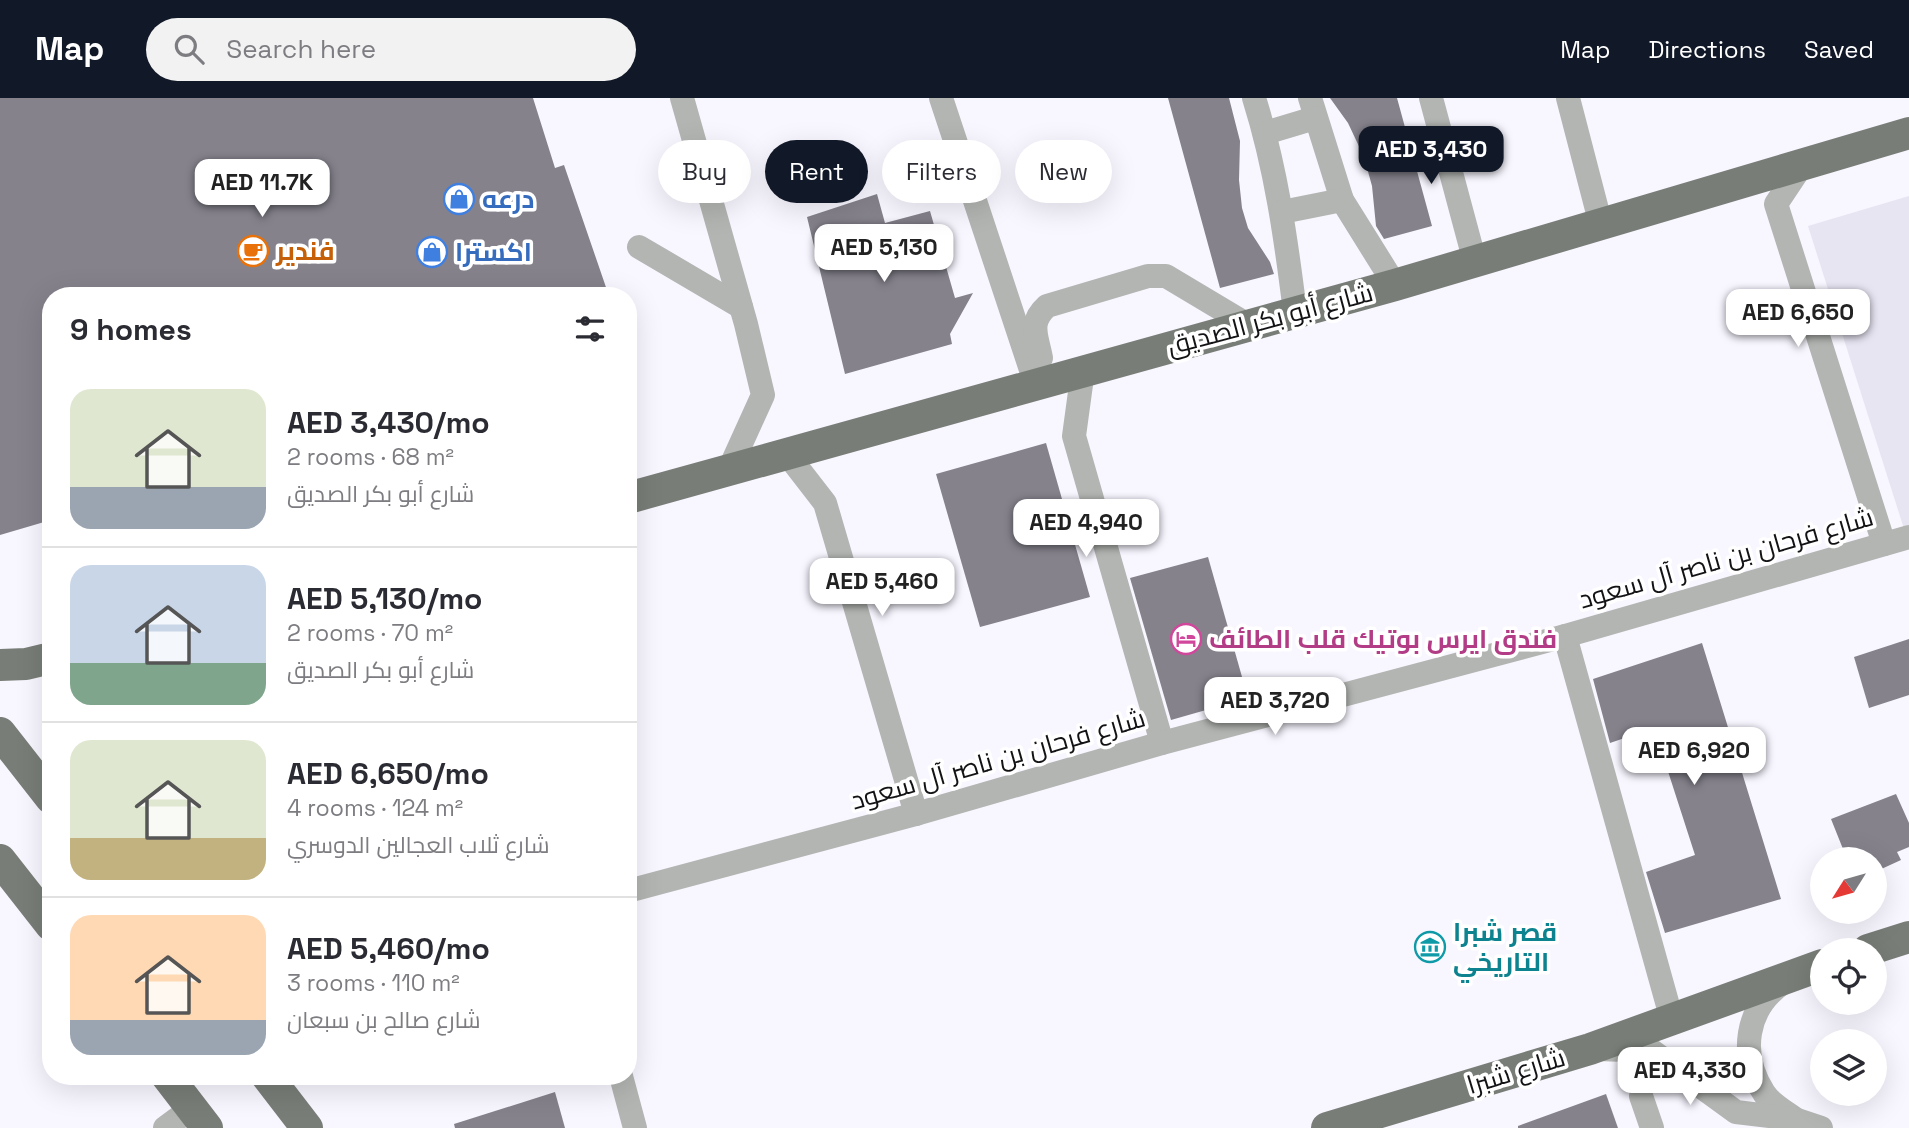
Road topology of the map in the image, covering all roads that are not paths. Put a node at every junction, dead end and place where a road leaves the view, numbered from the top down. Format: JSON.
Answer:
{"nodes":[{"id":1,"x":682,"y":98,"type":"edge"},
{"id":2,"x":941,"y":98,"type":"edge"},
{"id":3,"x":1254,"y":98,"type":"edge"},
{"id":4,"x":1431,"y":98,"type":"edge"},
{"id":5,"x":1567,"y":98,"type":"edge"},
{"id":6,"x":1313,"y":108,"type":"edge"},
{"id":7,"x":1265,"y":133,"type":"junction"},
{"id":8,"x":1909,"y":133,"type":"edge"},
{"id":9,"x":1802,"y":165,"type":"junction"},
{"id":10,"x":1342,"y":200,"type":"junction"},
{"id":11,"x":1282,"y":212,"type":"junction"},
{"id":12,"x":1601,"y":225,"type":"junction"},
{"id":13,"x":639,"y":247,"type":"dead end"},
{"id":14,"x":1475,"y":262,"type":"junction"},
{"id":15,"x":1395,"y":285,"type":"junction"},
{"id":16,"x":741,"y":307,"type":"junction"},
{"id":17,"x":1294,"y":312,"type":"junction"},
{"id":18,"x":1248,"y":325,"type":"junction"},
{"id":19,"x":1083,"y":370,"type":"junction"},
{"id":20,"x":1042,"y":383,"type":"junction"},
{"id":21,"x":787,"y":454,"type":"junction"},
{"id":22,"x":729,"y":470,"type":"junction"},
{"id":23,"x":637,"y":496,"type":"edge"},
{"id":24,"x":1909,"y":537,"type":"edge"},
{"id":25,"x":1884,"y":544,"type":"junction"},
{"id":26,"x":1565,"y":636,"type":"junction"},
{"id":27,"x":42,"y":660,"type":"edge"},
{"id":28,"x":0,"y":664,"type":"edge"},
{"id":29,"x":0,"y":733,"type":"edge"},
{"id":30,"x":1163,"y":743,"type":"junction"},
{"id":31,"x":42,"y":787,"type":"edge"},
{"id":32,"x":916,"y":814,"type":"junction"},
{"id":33,"x":5,"y":874,"type":"edge"},
{"id":34,"x":637,"y":889,"type":"edge"},
{"id":35,"x":42,"y":915,"type":"edge"},
{"id":36,"x":1909,"y":937,"type":"edge"},
{"id":37,"x":1887,"y":944,"type":"edge"},
{"id":38,"x":1810,"y":968,"type":"edge"},
{"id":39,"x":1810,"y":969,"type":"edge"},
{"id":40,"x":1672,"y":1020,"type":"junction"},
{"id":41,"x":1590,"y":1049,"type":"junction"},
{"id":42,"x":174,"y":1085,"type":"edge"},
{"id":43,"x":274,"y":1085,"type":"edge"},
{"id":44,"x":629,"y":1085,"type":"edge"},
{"id":45,"x":1641,"y":1096,"type":"dead end"},
{"id":46,"x":199,"y":1118,"type":"edge"},
{"id":47,"x":1788,"y":1123,"type":"edge"},
{"id":48,"x":165,"y":1128,"type":"edge"},
{"id":49,"x":307,"y":1128,"type":"edge"},
{"id":50,"x":635,"y":1128,"type":"edge"},
{"id":51,"x":1328,"y":1128,"type":"edge"},
{"id":52,"x":1652,"y":1128,"type":"edge"},
{"id":53,"x":1821,"y":1128,"type":"edge"}],
"edges":[{"from":1,"to":16,"type":"street"},
{"from":2,"to":20,"type":"street"},
{"from":3,"to":7,"type":"street"},
{"from":4,"to":14,"type":"street"},
{"from":5,"to":12,"type":"street"},
{"from":6,"to":7,"type":"street"},
{"from":6,"to":10,"type":"street"},
{"from":7,"to":11,"type":"street"},
{"from":8,"to":9,"type":"main road","name":"شارع أبو بكر الصديق"},
{"from":9,"to":12,"type":"main road","name":"شارع أبو بكر الصديق"},
{"from":9,"to":25,"type":"street"},
{"from":10,"to":11,"type":"street"},
{"from":10,"to":15,"type":"street"},
{"from":11,"to":17,"type":"street"},
{"from":12,"to":14,"type":"main road","name":"شارع أبو بكر الصديق"},
{"from":13,"to":16,"type":"street"},
{"from":14,"to":15,"type":"main road","name":"شارع أبو بكر الصديق"},
{"from":15,"to":17,"type":"main road","name":"شارع أبو بكر الصديق"},
{"from":16,"to":22,"type":"street"},
{"from":17,"to":18,"type":"main road","name":"شارع أبو بكر الصديق"},
{"from":18,"to":19,"type":"main road","name":"شارع أبو بكر الصديق"},
{"from":18,"to":20,"type":"street"},
{"from":19,"to":20,"type":"main road","name":"شارع أبو بكر الصديق"},
{"from":19,"to":30,"type":"street"},
{"from":20,"to":21,"type":"main road","name":"شارع أبو بكر الصديق"},
{"from":21,"to":22,"type":"main road","name":"شارع أبو بكر الصديق"},
{"from":21,"to":32,"type":"street"},
{"from":22,"to":23,"type":"main road","name":"شارع أبو بكر الصديق"},
{"from":24,"to":25,"type":"street","name":"شارع فرحان بن ناصر آل سعود"},
{"from":25,"to":26,"type":"street","name":"شارع فرحان بن ناصر آل سعود"},
{"from":26,"to":30,"type":"street","name":"شارع فرحان بن ناصر آل سعود"},
{"from":26,"to":40,"type":"street"},
{"from":27,"to":28,"type":"main road"},
{"from":29,"to":31,"type":"main road"},
{"from":30,"to":32,"type":"street","name":"شارع فرحان بن ناصر آل سعود"},
{"from":32,"to":34,"type":"street","name":"شارع فرحان بن ناصر آل سعود"},
{"from":33,"to":35,"type":"main road"},
{"from":36,"to":37,"type":"main road"},
{"from":38,"to":40,"type":"main road","name":"شارع شبرا"},
{"from":39,"to":47,"type":"street"},
{"from":40,"to":41,"type":"main road","name":"شارع شبرا"},
{"from":41,"to":47,"type":"street"},
{"from":41,"to":51,"type":"main road","name":"شارع شبرا"},
{"from":42,"to":46,"type":"main road"},
{"from":43,"to":49,"type":"main road"},
{"from":44,"to":50,"type":"street"},
{"from":45,"to":52,"type":"street"},
{"from":46,"to":48,"type":"street"},
{"from":47,"to":53,"type":"street"}]}
